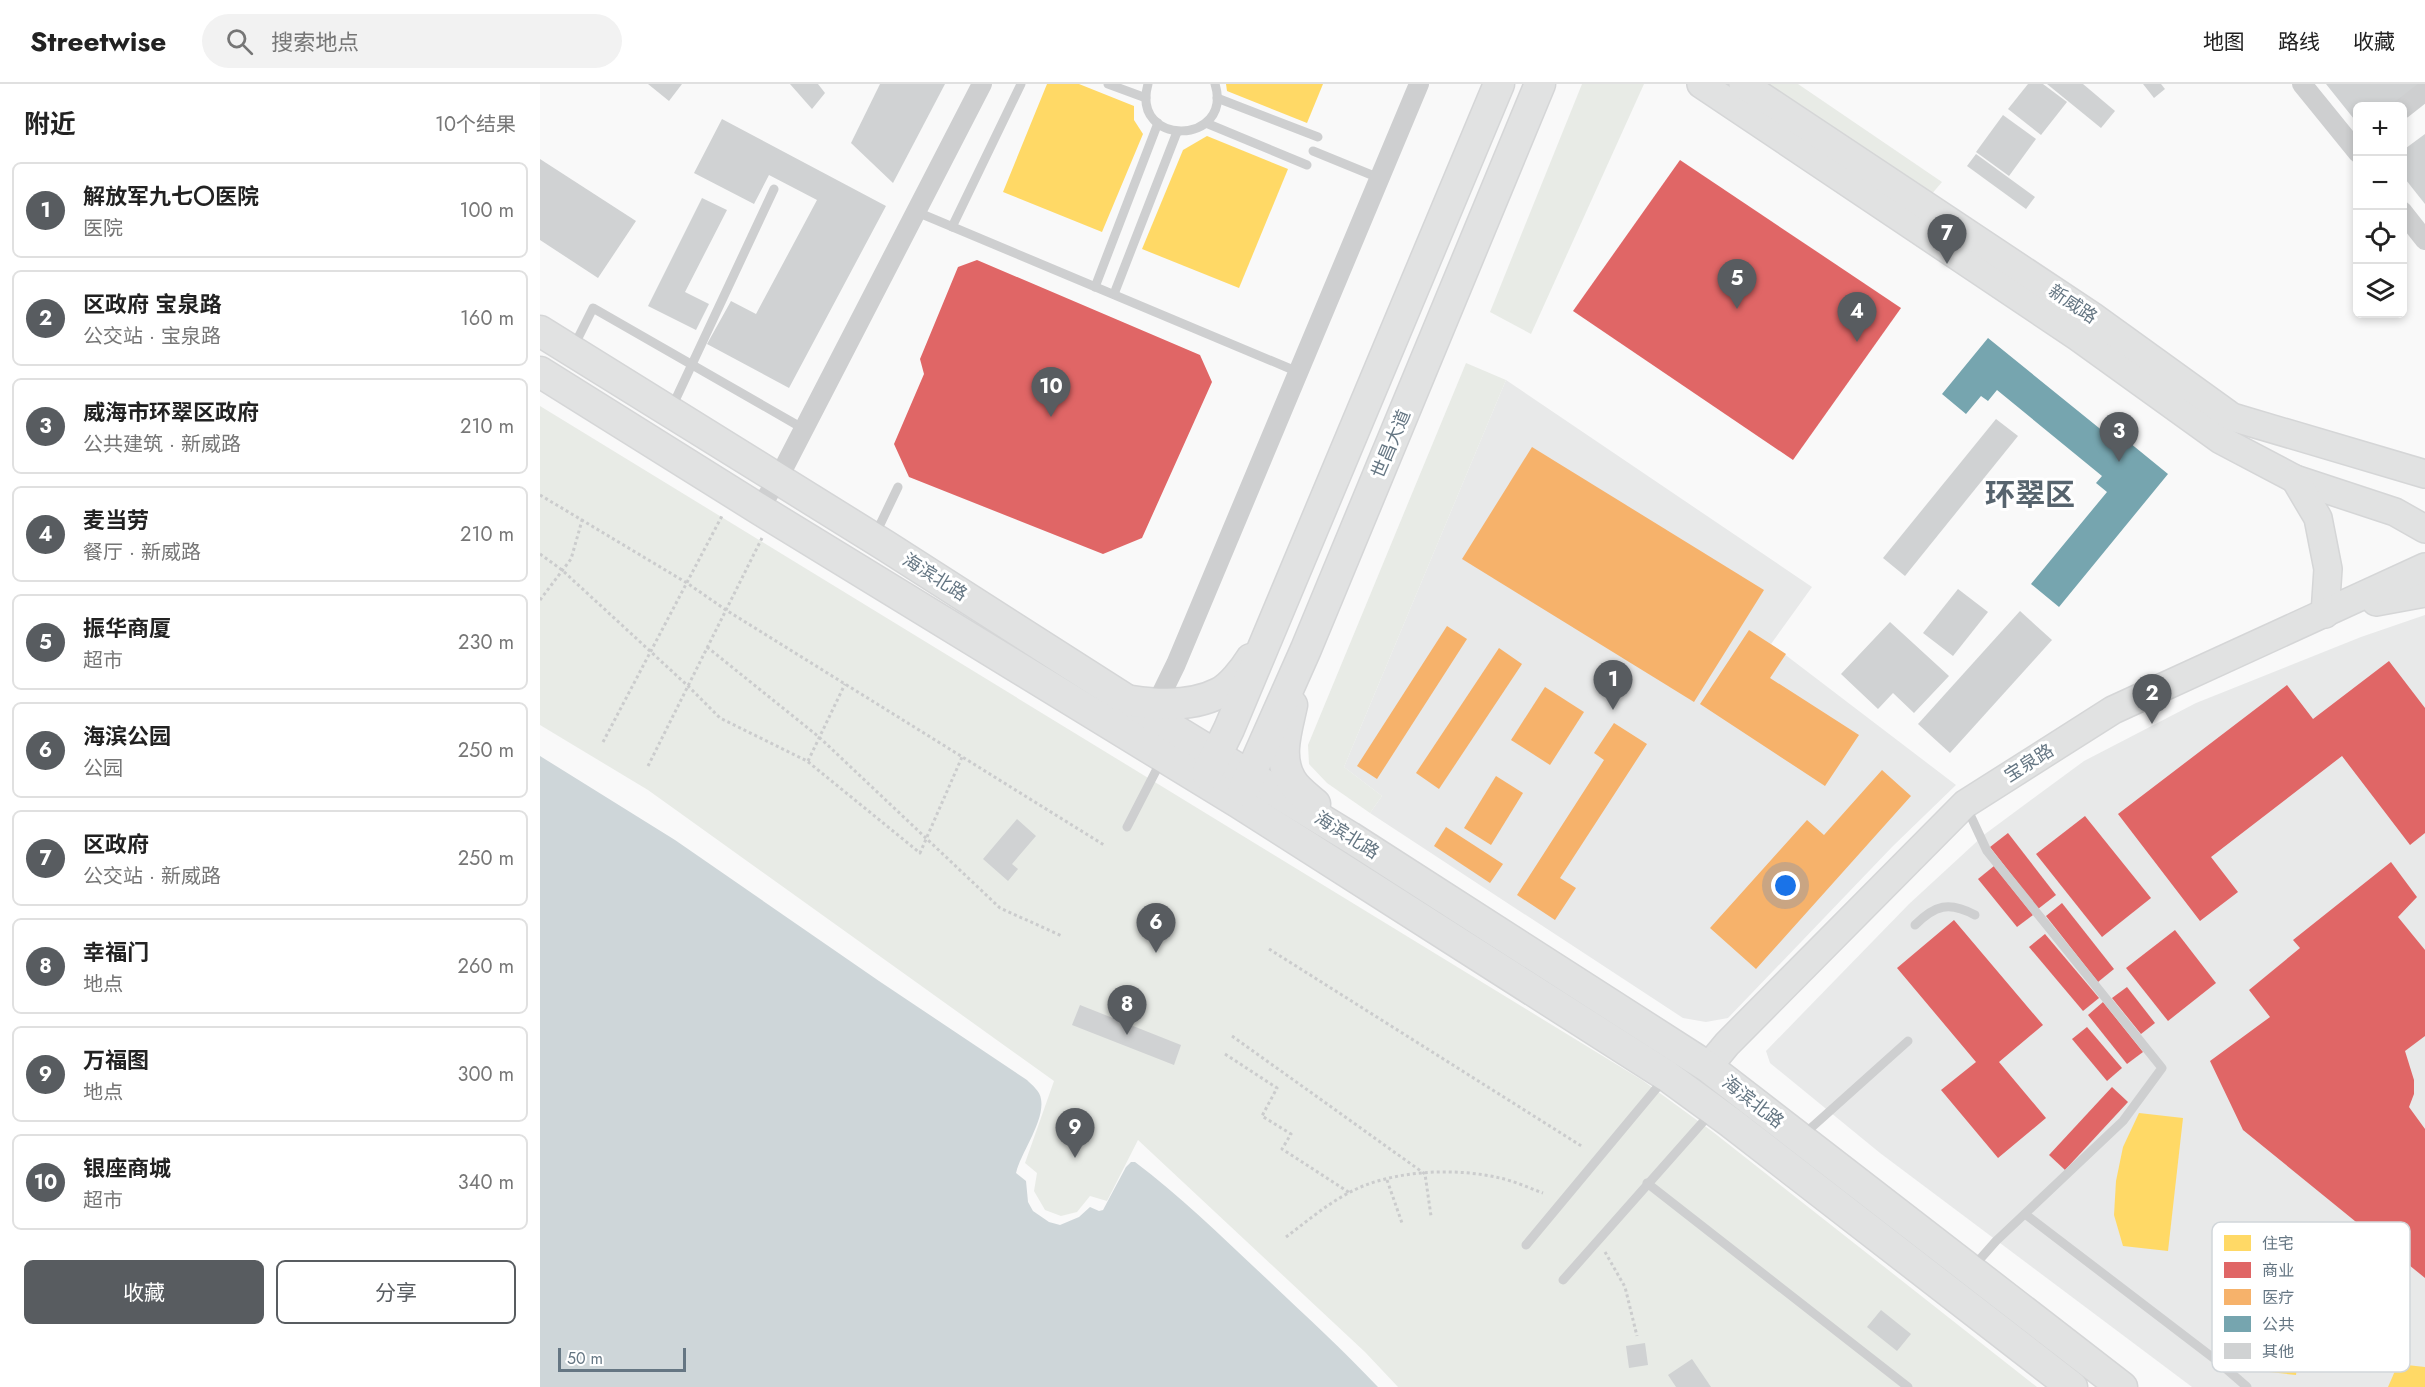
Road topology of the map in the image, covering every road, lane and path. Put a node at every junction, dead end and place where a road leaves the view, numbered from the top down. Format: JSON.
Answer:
{"nodes":[{"id":1,"x":982,"y":84,"type":"edge"},
{"id":2,"x":1021,"y":84,"type":"edge"},
{"id":3,"x":1108,"y":84,"type":"edge"},
{"id":4,"x":1148,"y":84,"type":"edge"},
{"id":5,"x":1215,"y":84,"type":"edge"},
{"id":6,"x":1419,"y":84,"type":"edge"},
{"id":7,"x":1498,"y":84,"type":"edge"},
{"id":8,"x":1540,"y":84,"type":"edge"},
{"id":9,"x":1701,"y":84,"type":"edge"},
{"id":10,"x":1743,"y":84,"type":"edge"},
{"id":11,"x":2302,"y":84,"type":"edge"},
{"id":12,"x":2425,"y":91,"type":"edge"},
{"id":13,"x":1146,"y":98,"type":"junction"},
{"id":14,"x":1217,"y":98,"type":"junction"},
{"id":15,"x":2407,"y":106,"type":"edge"},
{"id":16,"x":1158,"y":123,"type":"junction"},
{"id":17,"x":1206,"y":123,"type":"junction"},
{"id":18,"x":1177,"y":132,"type":"junction"},
{"id":19,"x":1318,"y":137,"type":"dead end"},
{"id":20,"x":2353,"y":144,"type":"edge"},
{"id":21,"x":1312,"y":151,"type":"dead end"},
{"id":22,"x":1307,"y":165,"type":"dead end"},
{"id":23,"x":1379,"y":178,"type":"junction"},
{"id":24,"x":774,"y":189,"type":"dead end"},
{"id":25,"x":917,"y":212,"type":"junction"},
{"id":26,"x":2407,"y":216,"type":"edge"},
{"id":27,"x":952,"y":227,"type":"junction"},
{"id":28,"x":2425,"y":240,"type":"edge"},
{"id":29,"x":1095,"y":287,"type":"junction"},
{"id":30,"x":1114,"y":294,"type":"junction"},
{"id":31,"x":540,"y":331,"type":"edge"},
{"id":32,"x":2102,"y":339,"type":"junction"},
{"id":33,"x":571,"y":350,"type":"junction"},
{"id":34,"x":691,"y":365,"type":"junction"},
{"id":35,"x":540,"y":372,"type":"edge"},
{"id":36,"x":1298,"y":372,"type":"junction"},
{"id":37,"x":669,"y":412,"type":"junction"},
{"id":38,"x":804,"y":429,"type":"junction"},
{"id":39,"x":2425,"y":474,"type":"edge"},
{"id":40,"x":778,"y":479,"type":"junction"},
{"id":41,"x":2295,"y":479,"type":"junction"},
{"id":42,"x":898,"y":487,"type":"dead end"},
{"id":43,"x":540,"y":495,"type":"edge"},
{"id":44,"x":756,"y":507,"type":"junction"},
{"id":45,"x":583,"y":518,"type":"junction"},
{"id":46,"x":2425,"y":529,"type":"edge"},
{"id":47,"x":874,"y":538,"type":"junction"},
{"id":48,"x":540,"y":554,"type":"edge"},
{"id":49,"x":2425,"y":567,"type":"edge"},
{"id":50,"x":562,"y":570,"type":"junction"},
{"id":51,"x":687,"y":583,"type":"junction"},
{"id":52,"x":2425,"y":593,"type":"edge"},
{"id":53,"x":540,"y":600,"type":"edge"},
{"id":54,"x":726,"y":610,"type":"junction"},
{"id":55,"x":2325,"y":614,"type":"junction"},
{"id":56,"x":1273,"y":624,"type":"junction"},
{"id":57,"x":707,"y":647,"type":"junction"},
{"id":58,"x":1306,"y":649,"type":"junction"},
{"id":59,"x":651,"y":652,"type":"junction"},
{"id":60,"x":845,"y":684,"type":"junction"},
{"id":61,"x":688,"y":686,"type":"junction"},
{"id":62,"x":1145,"y":706,"type":"junction"},
{"id":63,"x":819,"y":737,"type":"junction"},
{"id":64,"x":603,"y":742,"type":"dead end"},
{"id":65,"x":1216,"y":755,"type":"junction"},
{"id":66,"x":962,"y":757,"type":"junction"},
{"id":67,"x":1163,"y":757,"type":"junction"},
{"id":68,"x":807,"y":761,"type":"junction"},
{"id":69,"x":648,"y":766,"type":"dead end"},
{"id":70,"x":1250,"y":774,"type":"junction"},
{"id":71,"x":1203,"y":782,"type":"junction"},
{"id":72,"x":1239,"y":802,"type":"junction"},
{"id":73,"x":1965,"y":804,"type":"junction"},
{"id":74,"x":1127,"y":827,"type":"dead end"},
{"id":75,"x":1350,"y":837,"type":"junction"},
{"id":76,"x":928,"y":839,"type":"junction"},
{"id":77,"x":1104,"y":845,"type":"dead end"},
{"id":78,"x":1975,"y":915,"type":"dead end"},
{"id":79,"x":1915,"y":925,"type":"dead end"},
{"id":80,"x":1062,"y":936,"type":"dead end"},
{"id":81,"x":1269,"y":950,"type":"dead end"},
{"id":82,"x":1232,"y":1036,"type":"dead end"},
{"id":83,"x":1908,"y":1041,"type":"dead end"},
{"id":84,"x":1225,"y":1054,"type":"dead end"},
{"id":85,"x":1708,"y":1067,"type":"junction"},
{"id":86,"x":1667,"y":1076,"type":"junction"},
{"id":87,"x":1713,"y":1110,"type":"junction"},
{"id":88,"x":1800,"y":1138,"type":"junction"},
{"id":89,"x":1583,"y":1147,"type":"dead end"},
{"id":90,"x":1425,"y":1174,"type":"junction"},
{"id":91,"x":1387,"y":1180,"type":"junction"},
{"id":92,"x":1647,"y":1183,"type":"junction"},
{"id":93,"x":1350,"y":1193,"type":"junction"},
{"id":94,"x":1543,"y":1193,"type":"dead end"},
{"id":95,"x":2025,"y":1214,"type":"junction"},
{"id":96,"x":1431,"y":1216,"type":"dead end"},
{"id":97,"x":1402,"y":1223,"type":"dead end"},
{"id":98,"x":1286,"y":1237,"type":"dead end"},
{"id":99,"x":1526,"y":1245,"type":"dead end"},
{"id":100,"x":1605,"y":1252,"type":"dead end"},
{"id":101,"x":1970,"y":1270,"type":"junction"},
{"id":102,"x":1563,"y":1280,"type":"dead end"},
{"id":103,"x":1637,"y":1336,"type":"dead end"},
{"id":104,"x":2212,"y":1357,"type":"edge"},
{"id":105,"x":2230,"y":1372,"type":"edge"},
{"id":106,"x":1908,"y":1387,"type":"edge"},
{"id":107,"x":2072,"y":1387,"type":"edge"},
{"id":108,"x":2122,"y":1387,"type":"edge"},
{"id":109,"x":2247,"y":1387,"type":"edge"}],
"edges":[{"from":1,"to":25,"type":"street"},
{"from":2,"to":27,"type":"lane"},
{"from":3,"to":13,"type":"lane"},
{"from":4,"to":13,"type":"lane"},
{"from":5,"to":14,"type":"lane"},
{"from":6,"to":23,"type":"street"},
{"from":7,"to":56,"type":"main road"},
{"from":8,"to":58,"type":"main road","name":"世昌大道"},
{"from":9,"to":32,"type":"main road","name":"新威路"},
{"from":10,"to":32,"type":"main road","name":"新威路"},
{"from":11,"to":20,"type":"street"},
{"from":12,"to":15,"type":"street"},
{"from":13,"to":16,"type":"lane"},
{"from":14,"to":17,"type":"lane"},
{"from":14,"to":19,"type":"lane"},
{"from":16,"to":18,"type":"lane"},
{"from":16,"to":29,"type":"lane"},
{"from":17,"to":18,"type":"lane"},
{"from":17,"to":22,"type":"lane"},
{"from":18,"to":30,"type":"lane"},
{"from":21,"to":23,"type":"lane"},
{"from":23,"to":36,"type":"street"},
{"from":24,"to":34,"type":"lane"},
{"from":25,"to":27,"type":"lane"},
{"from":25,"to":38,"type":"street"},
{"from":26,"to":28,"type":"street"},
{"from":27,"to":29,"type":"lane"},
{"from":29,"to":30,"type":"lane"},
{"from":30,"to":36,"type":"lane"},
{"from":31,"to":33,"type":"main road","name":"海滨北路"},
{"from":32,"to":39,"type":"main road","name":"新威路"},
{"from":32,"to":41,"type":"main road","name":"新威路"},
{"from":33,"to":34,"type":"lane"},
{"from":33,"to":37,"type":"main road","name":"海滨北路"},
{"from":34,"to":37,"type":"lane"},
{"from":34,"to":38,"type":"lane"},
{"from":35,"to":44,"type":"main road","name":"海滨北路"},
{"from":36,"to":62,"type":"street"},
{"from":37,"to":40,"type":"main road","name":"海滨北路"},
{"from":38,"to":40,"type":"street"},
{"from":40,"to":44,"type":"street"},
{"from":40,"to":47,"type":"main road","name":"海滨北路"},
{"from":41,"to":46,"type":"main road","name":"新威路"},
{"from":41,"to":55,"type":"main road"},
{"from":42,"to":47,"type":"lane"},
{"from":43,"to":45,"type":"path"},
{"from":44,"to":51,"type":"path"},
{"from":44,"to":54,"type":"path"},
{"from":44,"to":67,"type":"main road","name":"海滨北路"},
{"from":45,"to":50,"type":"path"},
{"from":45,"to":51,"type":"path"},
{"from":47,"to":62,"type":"main road","name":"海滨北路"},
{"from":48,"to":50,"type":"path"},
{"from":49,"to":55,"type":"main road","name":"宝泉路"},
{"from":50,"to":53,"type":"path"},
{"from":50,"to":59,"type":"path"},
{"from":51,"to":54,"type":"path"},
{"from":51,"to":59,"type":"path"},
{"from":52,"to":55,"type":"main road"},
{"from":54,"to":57,"type":"path"},
{"from":54,"to":60,"type":"path"},
{"from":55,"to":73,"type":"main road","name":"宝泉路"},
{"from":56,"to":62,"type":"main road"},
{"from":56,"to":65,"type":"main road"},
{"from":57,"to":61,"type":"path"},
{"from":57,"to":63,"type":"path"},
{"from":58,"to":70,"type":"main road","name":"世昌大道"},
{"from":58,"to":75,"type":"main road"},
{"from":59,"to":61,"type":"path"},
{"from":59,"to":64,"type":"path"},
{"from":60,"to":63,"type":"path"},
{"from":60,"to":66,"type":"path"},
{"from":61,"to":68,"type":"path"},
{"from":61,"to":69,"type":"path"},
{"from":62,"to":65,"type":"main road","name":"海滨北路"},
{"from":63,"to":68,"type":"path"},
{"from":63,"to":76,"type":"path"},
{"from":65,"to":70,"type":"main road","name":"海滨北路"},
{"from":65,"to":71,"type":"main road"},
{"from":66,"to":76,"type":"path"},
{"from":66,"to":77,"type":"path"},
{"from":67,"to":71,"type":"main road","name":"海滨北路"},
{"from":67,"to":74,"type":"lane"},
{"from":68,"to":76,"type":"path"},
{"from":70,"to":72,"type":"main road","name":"世昌大道"},
{"from":70,"to":75,"type":"main road","name":"海滨北路"},
{"from":71,"to":72,"type":"main road","name":"海滨北路"},
{"from":72,"to":86,"type":"main road","name":"海滨北路"},
{"from":73,"to":85,"type":"main road","name":"宝泉路"},
{"from":73,"to":95,"type":"lane"},
{"from":75,"to":85,"type":"main road","name":"海滨北路"},
{"from":76,"to":80,"type":"path"},
{"from":78,"to":79,"type":"lane"},
{"from":81,"to":89,"type":"path"},
{"from":82,"to":90,"type":"path"},
{"from":83,"to":88,"type":"lane"},
{"from":84,"to":93,"type":"path"},
{"from":85,"to":88,"type":"main road","name":"海滨北路"},
{"from":86,"to":87,"type":"main road","name":"海滨北路"},
{"from":86,"to":99,"type":"lane"},
{"from":87,"to":92,"type":"lane"},
{"from":87,"to":107,"type":"main road","name":"海滨北路"},
{"from":88,"to":101,"type":"main road","name":"海滨北路"},
{"from":90,"to":91,"type":"path"},
{"from":90,"to":94,"type":"path"},
{"from":90,"to":96,"type":"path"},
{"from":91,"to":93,"type":"path"},
{"from":91,"to":97,"type":"path"},
{"from":92,"to":102,"type":"lane"},
{"from":92,"to":106,"type":"lane"},
{"from":93,"to":98,"type":"path"},
{"from":95,"to":101,"type":"lane"},
{"from":95,"to":104,"type":"lane"},
{"from":100,"to":103,"type":"path"},
{"from":101,"to":108,"type":"main road","name":"海滨北路"},
{"from":105,"to":109,"type":"lane"}]}
